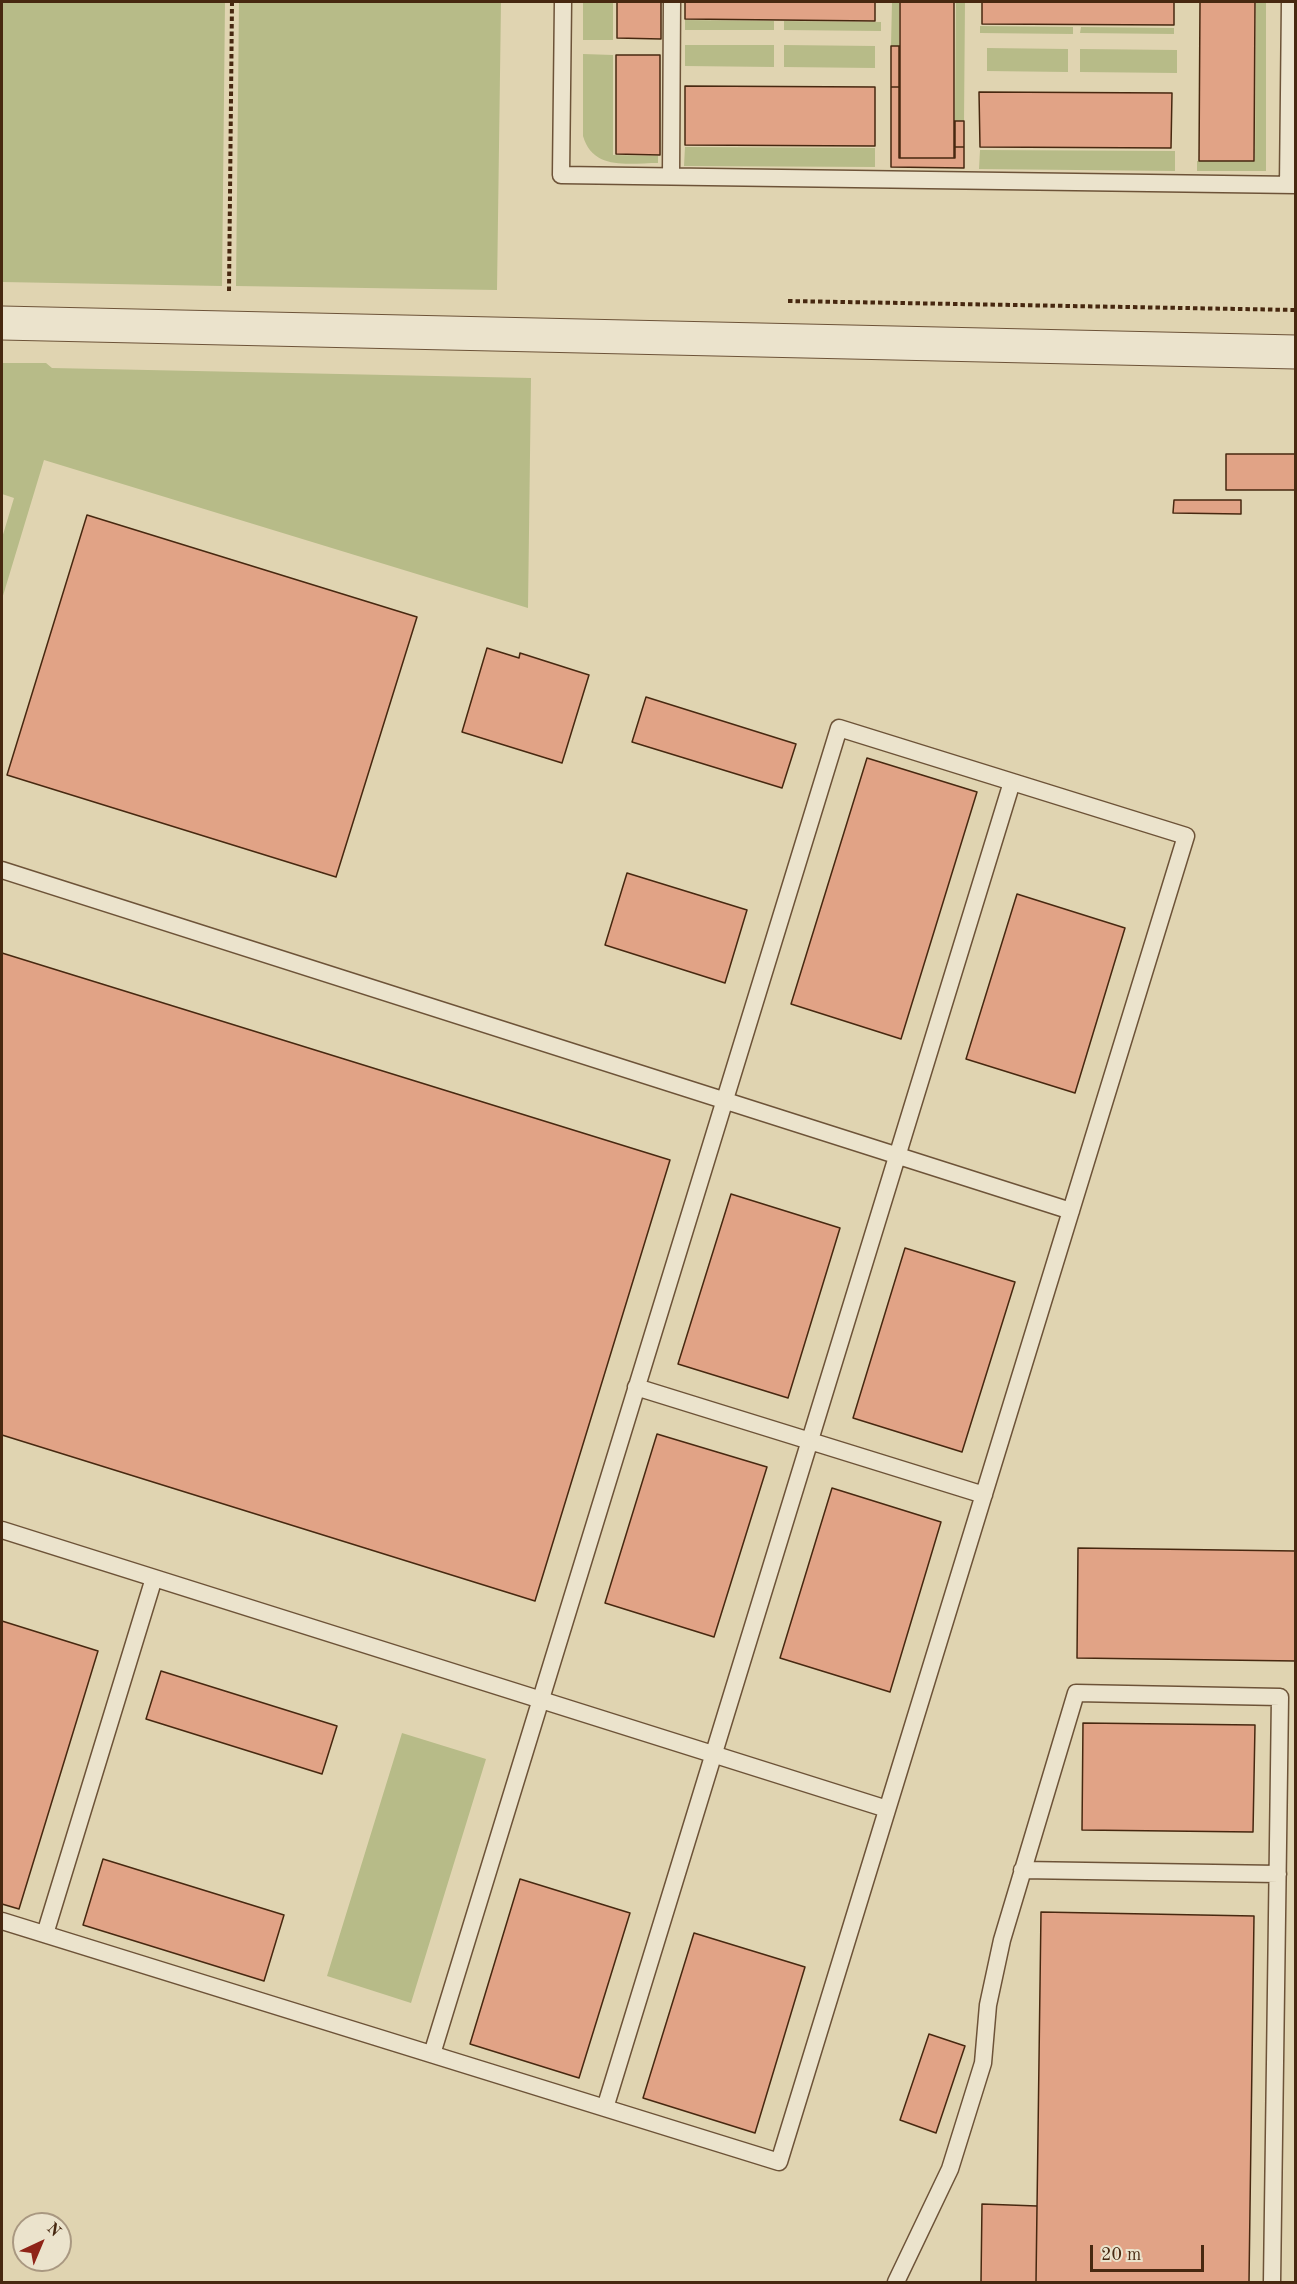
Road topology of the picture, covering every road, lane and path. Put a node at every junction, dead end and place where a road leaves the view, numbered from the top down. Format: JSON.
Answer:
{"nodes":[{"id":1,"x":232,"y":2,"type":"edge"},
{"id":2,"x":563,"y":2,"type":"edge"},
{"id":3,"x":672,"y":2,"type":"edge"},
{"id":4,"x":1290,"y":2,"type":"edge"},
{"id":5,"x":671,"y":176,"type":"junction"},
{"id":6,"x":1292,"y":185,"type":"edge"},
{"id":7,"x":228,"y":295,"type":"dead end"},
{"id":8,"x":2,"y":323,"type":"edge"},
{"id":9,"x":1296,"y":352,"type":"edge"},
{"id":10,"x":1012,"y":782,"type":"junction"},
{"id":11,"x":2,"y":870,"type":"edge"},
{"id":12,"x":724,"y":1100,"type":"junction"},
{"id":13,"x":897,"y":1156,"type":"junction"},
{"id":14,"x":1071,"y":1211,"type":"junction"},
{"id":15,"x":636,"y":1387,"type":"junction"},
{"id":16,"x":810,"y":1441,"type":"junction"},
{"id":17,"x":984,"y":1495,"type":"junction"},
{"id":18,"x":2,"y":1530,"type":"edge"},
{"id":19,"x":154,"y":1578,"type":"junction"},
{"id":20,"x":541,"y":1699,"type":"junction"},
{"id":21,"x":713,"y":1754,"type":"junction"},
{"id":22,"x":887,"y":1809,"type":"junction"},
{"id":23,"x":1022,"y":1870,"type":"junction"},
{"id":24,"x":1278,"y":1874,"type":"junction"},
{"id":25,"x":2,"y":1921,"type":"edge"},
{"id":26,"x":45,"y":1934,"type":"junction"},
{"id":27,"x":432,"y":2054,"type":"junction"},
{"id":28,"x":605,"y":2108,"type":"junction"},
{"id":29,"x":897,"y":2283,"type":"edge"},
{"id":30,"x":1272,"y":2283,"type":"edge"}],
"edges":[{"from":1,"to":7,"type":"path"},
{"from":2,"to":5,"type":"lane"},
{"from":3,"to":5,"type":"lane"},
{"from":4,"to":6,"type":"lane"},
{"from":5,"to":6,"type":"lane"},
{"from":8,"to":9,"type":"street"},
{"from":10,"to":12,"type":"lane"},
{"from":10,"to":13,"type":"lane"},
{"from":10,"to":14,"type":"lane"},
{"from":11,"to":12,"type":"lane"},
{"from":12,"to":13,"type":"lane"},
{"from":12,"to":15,"type":"lane"},
{"from":13,"to":14,"type":"lane"},
{"from":13,"to":16,"type":"lane"},
{"from":14,"to":17,"type":"lane"},
{"from":15,"to":16,"type":"lane"},
{"from":15,"to":20,"type":"lane"},
{"from":16,"to":17,"type":"lane"},
{"from":16,"to":21,"type":"lane"},
{"from":17,"to":22,"type":"lane"},
{"from":18,"to":19,"type":"lane"},
{"from":19,"to":20,"type":"lane"},
{"from":19,"to":26,"type":"lane"},
{"from":20,"to":21,"type":"lane"},
{"from":20,"to":27,"type":"lane"},
{"from":21,"to":22,"type":"lane"},
{"from":21,"to":28,"type":"lane"},
{"from":22,"to":28,"type":"lane"},
{"from":23,"to":24,"type":"lane"},
{"from":23,"to":24,"type":"lane"},
{"from":23,"to":29,"type":"lane"},
{"from":24,"to":30,"type":"lane"},
{"from":25,"to":26,"type":"lane"},
{"from":26,"to":27,"type":"lane"},
{"from":27,"to":28,"type":"lane"}]}
